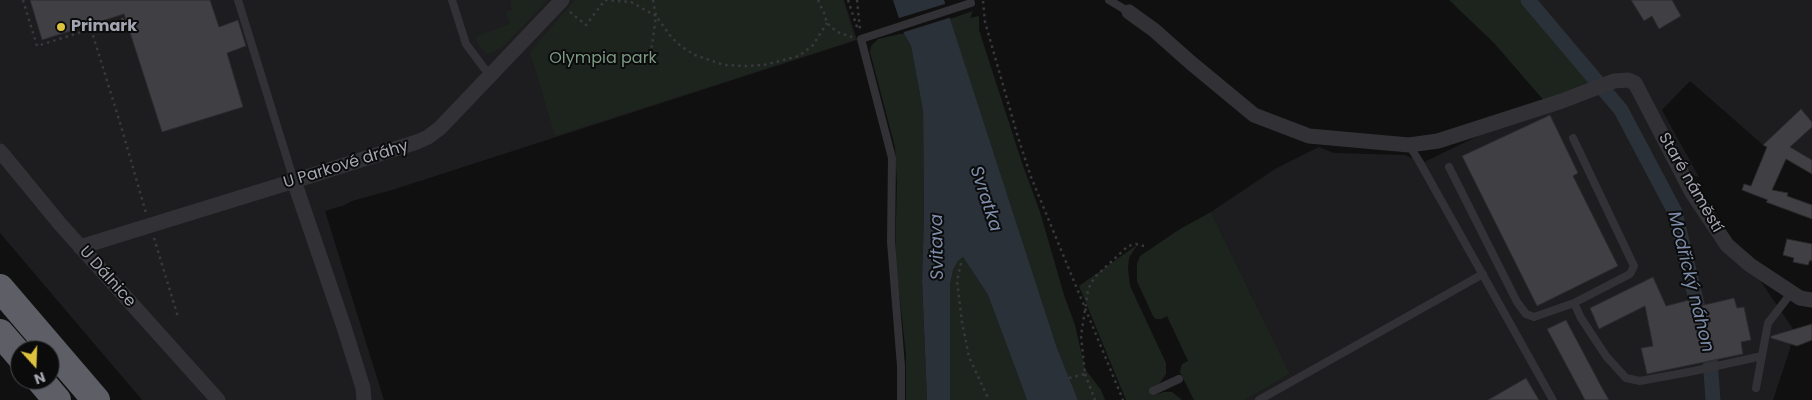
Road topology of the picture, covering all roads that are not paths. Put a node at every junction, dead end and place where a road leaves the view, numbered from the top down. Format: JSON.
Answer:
{"nodes":[{"id":1,"x":238,"y":0,"type":"edge"},
{"id":2,"x":452,"y":0,"type":"edge"},
{"id":3,"x":1109,"y":0,"type":"edge"},
{"id":4,"x":561,"y":1,"type":"edge"},
{"id":5,"x":971,"y":3,"type":"dead end"},
{"id":6,"x":1129,"y":12,"type":"joint"},
{"id":7,"x":490,"y":76,"type":"junction"},
{"id":8,"x":1573,"y":138,"type":"dead end"},
{"id":9,"x":1409,"y":145,"type":"junction"},
{"id":10,"x":0,"y":152,"type":"edge"},
{"id":11,"x":1449,"y":167,"type":"dead end"},
{"id":12,"x":294,"y":181,"type":"junction"},
{"id":13,"x":80,"y":247,"type":"junction"},
{"id":14,"x":1483,"y":274,"type":"junction"},
{"id":15,"x":0,"y":288,"type":"edge"},
{"id":16,"x":1792,"y":292,"type":"junction"},
{"id":17,"x":1812,"y":300,"type":"edge"},
{"id":18,"x":1574,"y":303,"type":"junction"},
{"id":19,"x":0,"y":333,"type":"edge"},
{"id":20,"x":10,"y":344,"type":"edge"},
{"id":21,"x":1762,"y":356,"type":"junction"},
{"id":22,"x":1179,"y":379,"type":"dead end"},
{"id":23,"x":1756,"y":388,"type":"dead end"},
{"id":24,"x":48,"y":390,"type":"edge"},
{"id":25,"x":1153,"y":391,"type":"dead end"},
{"id":26,"x":57,"y":400,"type":"edge"},
{"id":27,"x":96,"y":400,"type":"edge"},
{"id":28,"x":218,"y":400,"type":"edge"},
{"id":29,"x":364,"y":400,"type":"edge"},
{"id":30,"x":901,"y":400,"type":"edge"},
{"id":31,"x":1259,"y":400,"type":"edge"},
{"id":32,"x":1553,"y":400,"type":"edge"}],
"edges":[{"from":1,"to":12,"type":"lane"},
{"from":2,"to":7,"type":"lane"},
{"from":3,"to":6,"type":"lane"},
{"from":4,"to":7,"type":"street","name":"U Parkové dráhy"},
{"from":5,"to":30,"type":"lane"},
{"from":6,"to":9,"type":"street","name":"Staré náměstí"},
{"from":7,"to":12,"type":"street","name":"U Parkové dráhy"},
{"from":8,"to":18,"type":"lane"},
{"from":9,"to":14,"type":"lane"},
{"from":9,"to":16,"type":"street","name":"Staré náměstí"},
{"from":10,"to":13,"type":"street","name":"U Dálnice"},
{"from":11,"to":18,"type":"lane"},
{"from":12,"to":13,"type":"street","name":"U Parkové dráhy"},
{"from":12,"to":29,"type":"street"},
{"from":13,"to":28,"type":"street","name":"U Dálnice"},
{"from":14,"to":31,"type":"lane"},
{"from":14,"to":32,"type":"lane"},
{"from":15,"to":27,"type":"highway"},
{"from":16,"to":17,"type":"street","name":"Staré náměstí"},
{"from":16,"to":21,"type":"lane"},
{"from":18,"to":21,"type":"lane"},
{"from":19,"to":20,"type":"highway"},
{"from":21,"to":23,"type":"lane"},
{"from":22,"to":25,"type":"lane"},
{"from":24,"to":26,"type":"highway"}]}
